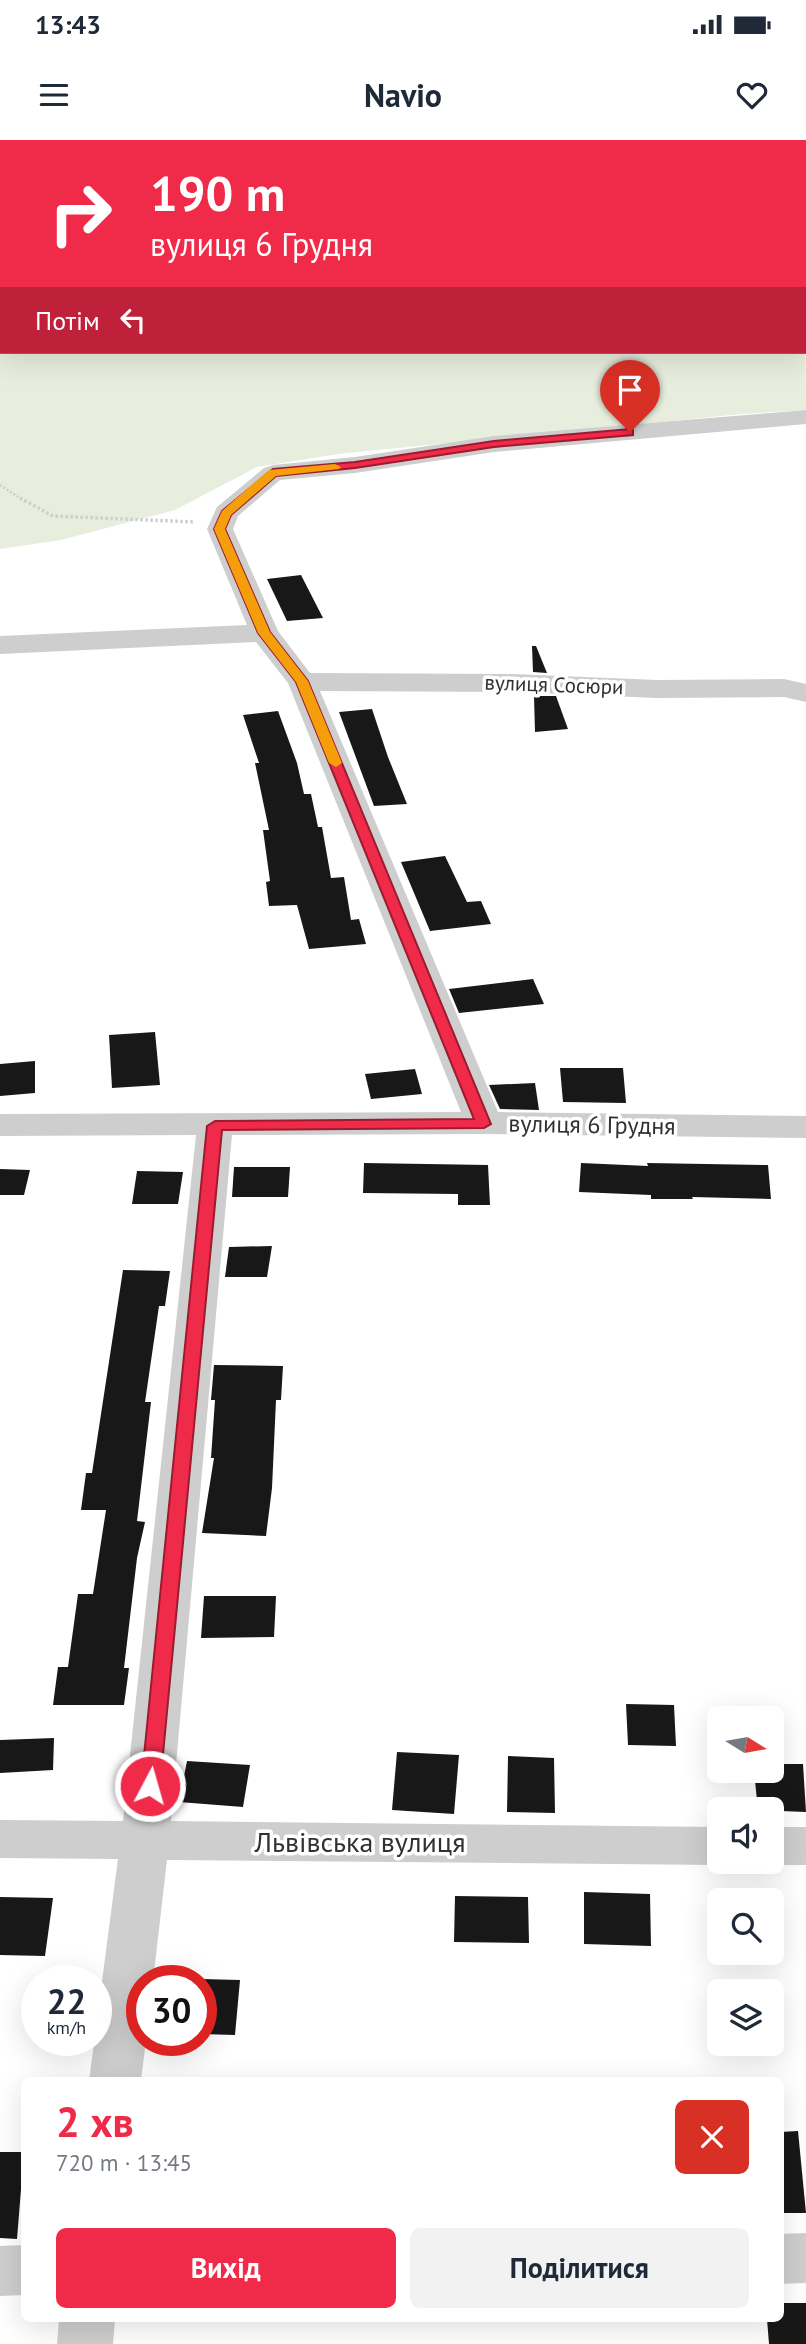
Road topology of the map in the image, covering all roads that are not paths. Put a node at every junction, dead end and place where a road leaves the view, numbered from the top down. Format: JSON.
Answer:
{"nodes":[{"id":1,"x":806,"y":417,"type":"edge"},
{"id":2,"x":264,"y":633,"type":"junction"},
{"id":3,"x":0,"y":645,"type":"edge"},
{"id":4,"x":302,"y":681,"type":"junction"},
{"id":5,"x":806,"y":693,"type":"edge"},
{"id":6,"x":484,"y":1124,"type":"junction"},
{"id":7,"x":0,"y":1125,"type":"edge"},
{"id":8,"x":215,"y":1126,"type":"junction"},
{"id":9,"x":806,"y":1127,"type":"edge"},
{"id":10,"x":0,"y":1839,"type":"edge"},
{"id":11,"x":145,"y":1841,"type":"junction"},
{"id":12,"x":707,"y":1846,"type":"edge"},
{"id":13,"x":784,"y":1846,"type":"edge"},
{"id":14,"x":806,"y":1846,"type":"edge"},
{"id":15,"x":115,"y":2077,"type":"edge"},
{"id":16,"x":806,"y":2258,"type":"edge"},
{"id":17,"x":784,"y":2259,"type":"edge"},
{"id":18,"x":0,"y":2270,"type":"edge"},
{"id":19,"x":21,"y":2270,"type":"edge"},
{"id":20,"x":87,"y":2322,"type":"edge"},
{"id":21,"x":85,"y":2344,"type":"edge"}],
"edges":[{"from":1,"to":2,"type":"street"},
{"from":2,"to":3,"type":"street"},
{"from":2,"to":4,"type":"street"},
{"from":4,"to":5,"type":"street","name":"вулиця Сосюри"},
{"from":4,"to":6,"type":"street"},
{"from":6,"to":8,"type":"street","name":"вулиця 6 Грудня"},
{"from":6,"to":9,"type":"street","name":"вулиця 6 Грудня"},
{"from":7,"to":8,"type":"street","name":"вулиця 6 Грудня"},
{"from":8,"to":11,"type":"street"},
{"from":10,"to":11,"type":"street","name":"Львівська вулиця"},
{"from":11,"to":12,"type":"street","name":"Львівська вулиця"},
{"from":11,"to":15,"type":"street"},
{"from":13,"to":14,"type":"street"},
{"from":16,"to":17,"type":"street"},
{"from":18,"to":19,"type":"street"},
{"from":20,"to":21,"type":"street"}]}
